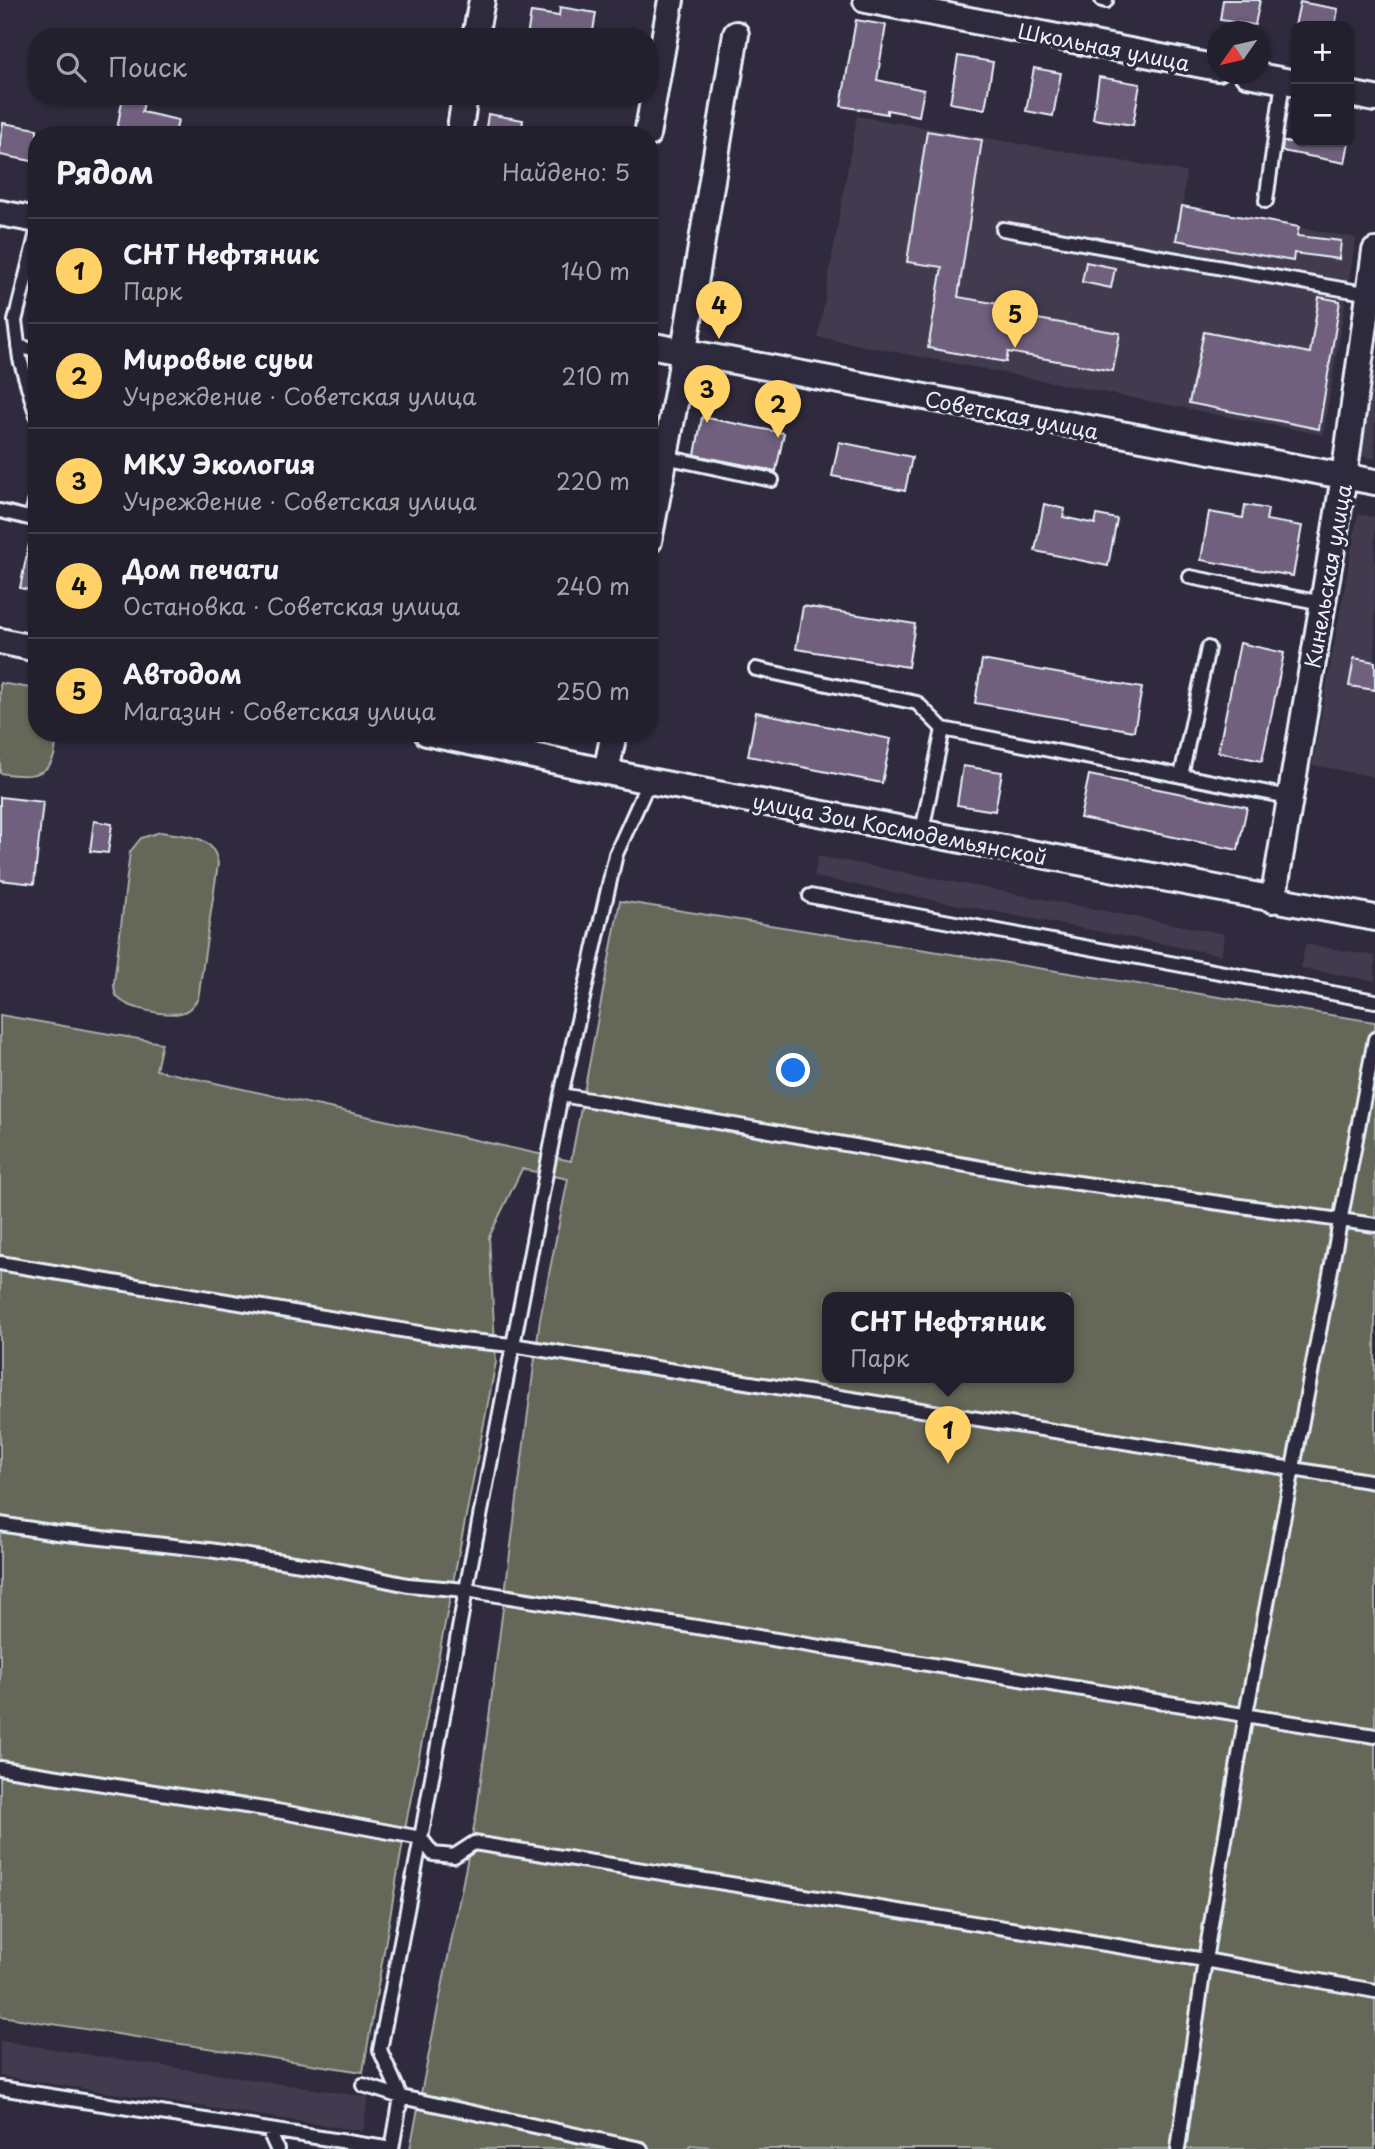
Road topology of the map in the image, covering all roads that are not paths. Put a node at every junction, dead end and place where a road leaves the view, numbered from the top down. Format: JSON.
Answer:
{"nodes":[{"id":1,"x":481,"y":0,"type":"edge"},
{"id":2,"x":671,"y":0,"type":"edge"},
{"id":3,"x":869,"y":0,"type":"edge"},
{"id":4,"x":476,"y":28,"type":"edge"},
{"id":5,"x":736,"y":34,"type":"dead end"},
{"id":6,"x":1207,"y":66,"type":"edge"},
{"id":7,"x":658,"y":73,"type":"edge"},
{"id":8,"x":1270,"y":78,"type":"edge"},
{"id":9,"x":1290,"y":82,"type":"edge"},
{"id":10,"x":1354,"y":95,"type":"edge"},
{"id":11,"x":1375,"y":99,"type":"edge"},
{"id":12,"x":464,"y":105,"type":"edge"},
{"id":13,"x":652,"y":105,"type":"edge"},
{"id":14,"x":460,"y":126,"type":"edge"},
{"id":15,"x":649,"y":126,"type":"edge"},
{"id":16,"x":1266,"y":201,"type":"dead end"},
{"id":17,"x":0,"y":213,"type":"edge"},
{"id":18,"x":28,"y":218,"type":"edge"},
{"id":19,"x":1003,"y":229,"type":"dead end"},
{"id":20,"x":1375,"y":251,"type":"edge"},
{"id":21,"x":28,"y":268,"type":"edge"},
{"id":22,"x":1370,"y":294,"type":"junction"},
{"id":23,"x":18,"y":346,"type":"junction"},
{"id":24,"x":658,"y":347,"type":"edge"},
{"id":25,"x":28,"y":349,"type":"edge"},
{"id":26,"x":684,"y":352,"type":"junction"},
{"id":27,"x":28,"y":383,"type":"edge"},
{"id":28,"x":665,"y":457,"type":"junction"},
{"id":29,"x":1344,"y":477,"type":"junction"},
{"id":30,"x":772,"y":480,"type":"dead end"},
{"id":31,"x":1375,"y":482,"type":"edge"},
{"id":32,"x":658,"y":494,"type":"edge"},
{"id":33,"x":0,"y":511,"type":"edge"},
{"id":34,"x":28,"y":518,"type":"edge"},
{"id":35,"x":1190,"y":577,"type":"dead end"},
{"id":36,"x":1322,"y":603,"type":"junction"},
{"id":37,"x":0,"y":641,"type":"edge"},
{"id":38,"x":28,"y":647,"type":"edge"},
{"id":39,"x":1208,"y":648,"type":"dead end"},
{"id":40,"x":756,"y":668,"type":"dead end"},
{"id":41,"x":943,"y":729,"type":"junction"},
{"id":42,"x":468,"y":742,"type":"edge"},
{"id":43,"x":612,"y":742,"type":"edge"},
{"id":44,"x":606,"y":772,"type":"junction"},
{"id":45,"x":1181,"y":776,"type":"junction"},
{"id":46,"x":649,"y":781,"type":"junction"},
{"id":47,"x":1289,"y":797,"type":"junction"},
{"id":48,"x":922,"y":831,"type":"junction"},
{"id":49,"x":810,"y":896,"type":"dead end"},
{"id":50,"x":1273,"y":900,"type":"junction"},
{"id":51,"x":1375,"y":918,"type":"edge"},
{"id":52,"x":1375,"y":1001,"type":"edge"},
{"id":53,"x":1375,"y":1039,"type":"edge"},
{"id":54,"x":561,"y":1095,"type":"junction"},
{"id":55,"x":1341,"y":1220,"type":"junction"},
{"id":56,"x":1375,"y":1225,"type":"edge"},
{"id":57,"x":0,"y":1263,"type":"edge"},
{"id":58,"x":512,"y":1345,"type":"junction"},
{"id":59,"x":1292,"y":1469,"type":"junction"},
{"id":60,"x":1375,"y":1482,"type":"edge"},
{"id":61,"x":0,"y":1524,"type":"edge"},
{"id":62,"x":466,"y":1590,"type":"junction"},
{"id":63,"x":1246,"y":1714,"type":"junction"},
{"id":64,"x":1375,"y":1736,"type":"edge"},
{"id":65,"x":0,"y":1768,"type":"edge"},
{"id":66,"x":421,"y":1838,"type":"junction"},
{"id":67,"x":1205,"y":1960,"type":"junction"},
{"id":68,"x":1375,"y":1991,"type":"edge"},
{"id":69,"x":363,"y":2085,"type":"dead end"},
{"id":70,"x":0,"y":2088,"type":"edge"},
{"id":71,"x":401,"y":2097,"type":"junction"},
{"id":72,"x":269,"y":2131,"type":"junction"},
{"id":73,"x":277,"y":2149,"type":"edge"},
{"id":74,"x":641,"y":2149,"type":"edge"},
{"id":75,"x":1178,"y":2149,"type":"edge"}],
"edges":[{"from":1,"to":4,"type":"street"},
{"from":2,"to":7,"type":"street"},
{"from":3,"to":6,"type":"street","name":"Школьная улица"},
{"from":5,"to":26,"type":"street"},
{"from":8,"to":9,"type":"street"},
{"from":9,"to":16,"type":"lane"},
{"from":10,"to":11,"type":"street"},
{"from":12,"to":14,"type":"street"},
{"from":13,"to":15,"type":"street"},
{"from":17,"to":18,"type":"street"},
{"from":19,"to":22,"type":"lane"},
{"from":20,"to":22,"type":"street","name":"Кинельская улица"},
{"from":21,"to":23,"type":"lane"},
{"from":22,"to":29,"type":"street","name":"Кинельская улица"},
{"from":23,"to":25,"type":"lane"},
{"from":23,"to":27,"type":"lane"},
{"from":24,"to":26,"type":"street","name":"Советская улица"},
{"from":26,"to":28,"type":"street"},
{"from":26,"to":29,"type":"street","name":"Советская улица"},
{"from":28,"to":30,"type":"lane"},
{"from":28,"to":32,"type":"street"},
{"from":29,"to":31,"type":"street","name":"Советская улица"},
{"from":29,"to":36,"type":"street","name":"Кинельская улица"},
{"from":33,"to":34,"type":"lane"},
{"from":35,"to":36,"type":"lane"},
{"from":36,"to":47,"type":"street","name":"Кинельская улица"},
{"from":37,"to":38,"type":"street"},
{"from":39,"to":45,"type":"lane"},
{"from":40,"to":41,"type":"lane"},
{"from":41,"to":45,"type":"lane"},
{"from":41,"to":48,"type":"lane"},
{"from":42,"to":44,"type":"street","name":"улица Зои Космодемьянской"},
{"from":43,"to":44,"type":"street"},
{"from":44,"to":46,"type":"street","name":"улица Зои Космодемьянской"},
{"from":45,"to":47,"type":"lane"},
{"from":46,"to":48,"type":"street","name":"улица Зои Космодемьянской"},
{"from":46,"to":54,"type":"lane"},
{"from":47,"to":50,"type":"street","name":"Кинельская улица"},
{"from":48,"to":50,"type":"street","name":"улица Зои Космодемьянской"},
{"from":49,"to":52,"type":"lane"},
{"from":50,"to":51,"type":"street","name":"улица Зои Космодемьянской"},
{"from":53,"to":55,"type":"lane"},
{"from":54,"to":55,"type":"lane"},
{"from":54,"to":58,"type":"lane"},
{"from":55,"to":56,"type":"lane"},
{"from":55,"to":59,"type":"lane"},
{"from":57,"to":58,"type":"lane"},
{"from":58,"to":59,"type":"lane"},
{"from":58,"to":62,"type":"lane"},
{"from":59,"to":60,"type":"lane"},
{"from":59,"to":63,"type":"lane"},
{"from":61,"to":62,"type":"lane"},
{"from":62,"to":63,"type":"lane"},
{"from":62,"to":66,"type":"lane"},
{"from":63,"to":64,"type":"lane"},
{"from":63,"to":67,"type":"lane"},
{"from":65,"to":66,"type":"lane"},
{"from":66,"to":67,"type":"lane"},
{"from":66,"to":71,"type":"lane"},
{"from":67,"to":68,"type":"lane"},
{"from":67,"to":75,"type":"lane"},
{"from":69,"to":71,"type":"lane"},
{"from":70,"to":72,"type":"lane"},
{"from":71,"to":72,"type":"lane"},
{"from":71,"to":74,"type":"lane"},
{"from":72,"to":73,"type":"lane"}]}
